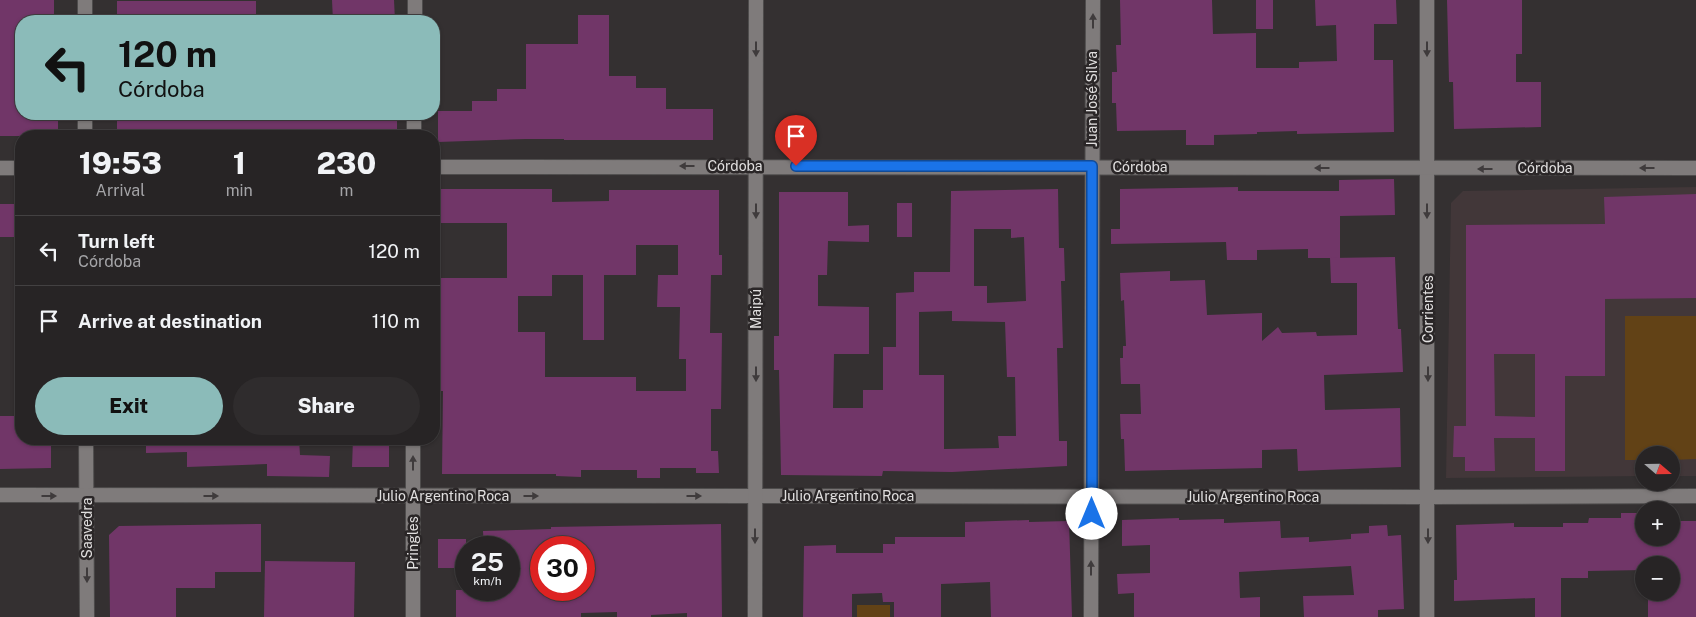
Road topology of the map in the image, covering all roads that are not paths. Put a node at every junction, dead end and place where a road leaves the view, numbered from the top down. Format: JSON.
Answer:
{"nodes":[{"id":1,"x":85,"y":0,"type":"edge"},
{"id":2,"x":415,"y":0,"type":"edge"},
{"id":3,"x":756,"y":0,"type":"edge"},
{"id":4,"x":1093,"y":0,"type":"edge"},
{"id":5,"x":1426,"y":0,"type":"edge"},
{"id":6,"x":85,"y":15,"type":"edge"},
{"id":7,"x":414,"y":15,"type":"edge"},
{"id":8,"x":756,"y":166,"type":"junction"},
{"id":9,"x":1092,"y":166,"type":"junction"},
{"id":10,"x":440,"y":167,"type":"edge"},
{"id":11,"x":0,"y":168,"type":"edge"},
{"id":12,"x":15,"y":168,"type":"edge"},
{"id":13,"x":1696,"y":168,"type":"edge"},
{"id":14,"x":1427,"y":169,"type":"junction"},
{"id":15,"x":86,"y":445,"type":"edge"},
{"id":16,"x":413,"y":445,"type":"edge"},
{"id":17,"x":0,"y":495,"type":"edge"},
{"id":18,"x":87,"y":496,"type":"junction"},
{"id":19,"x":413,"y":496,"type":"junction"},
{"id":20,"x":755,"y":496,"type":"junction"},
{"id":21,"x":1696,"y":496,"type":"edge"},
{"id":22,"x":1092,"y":497,"type":"junction"},
{"id":23,"x":1428,"y":497,"type":"junction"},
{"id":24,"x":87,"y":617,"type":"edge"},
{"id":25,"x":413,"y":617,"type":"edge"},
{"id":26,"x":755,"y":617,"type":"edge"},
{"id":27,"x":1091,"y":617,"type":"edge"},
{"id":28,"x":1427,"y":617,"type":"edge"}],
"edges":[{"from":1,"to":6,"type":"street"},
{"from":2,"to":7,"type":"street"},
{"from":3,"to":8,"type":"street","name":"Maipú","one_way":true},
{"from":9,"to":4,"type":"street","name":"Juan José Silva","one_way":true},
{"from":5,"to":14,"type":"street","name":"Corrientes","one_way":true},
{"from":8,"to":9,"type":"street","name":"Córdoba"},
{"from":8,"to":10,"type":"street","name":"Córdoba","one_way":true},
{"from":8,"to":20,"type":"street","name":"Maipú","one_way":true},
{"from":14,"to":9,"type":"street","name":"Córdoba","one_way":true},
{"from":9,"to":22,"type":"street","name":"Juan José Silva"},
{"from":11,"to":12,"type":"street"},
{"from":13,"to":14,"type":"street","name":"Córdoba","one_way":true},
{"from":14,"to":23,"type":"street","name":"Corrientes","one_way":true},
{"from":15,"to":18,"type":"street","name":"Saavedra"},
{"from":19,"to":16,"type":"street","name":"Pringles","one_way":true},
{"from":17,"to":18,"type":"street","name":"Julio Argentino Roca","one_way":true},
{"from":18,"to":19,"type":"street","name":"Julio Argentino Roca","one_way":true},
{"from":18,"to":24,"type":"street","name":"Saavedra","one_way":true},
{"from":19,"to":20,"type":"street","name":"Julio Argentino Roca","one_way":true},
{"from":19,"to":25,"type":"street","name":"Pringles"},
{"from":20,"to":22,"type":"street","name":"Julio Argentino Roca"},
{"from":20,"to":26,"type":"street","name":"Maipú","one_way":true},
{"from":21,"to":23,"type":"street","name":"Julio Argentino Roca"},
{"from":22,"to":23,"type":"street","name":"Julio Argentino Roca"},
{"from":27,"to":22,"type":"street","name":"Juan José Silva","one_way":true},
{"from":23,"to":28,"type":"street","name":"Corrientes","one_way":true}]}
